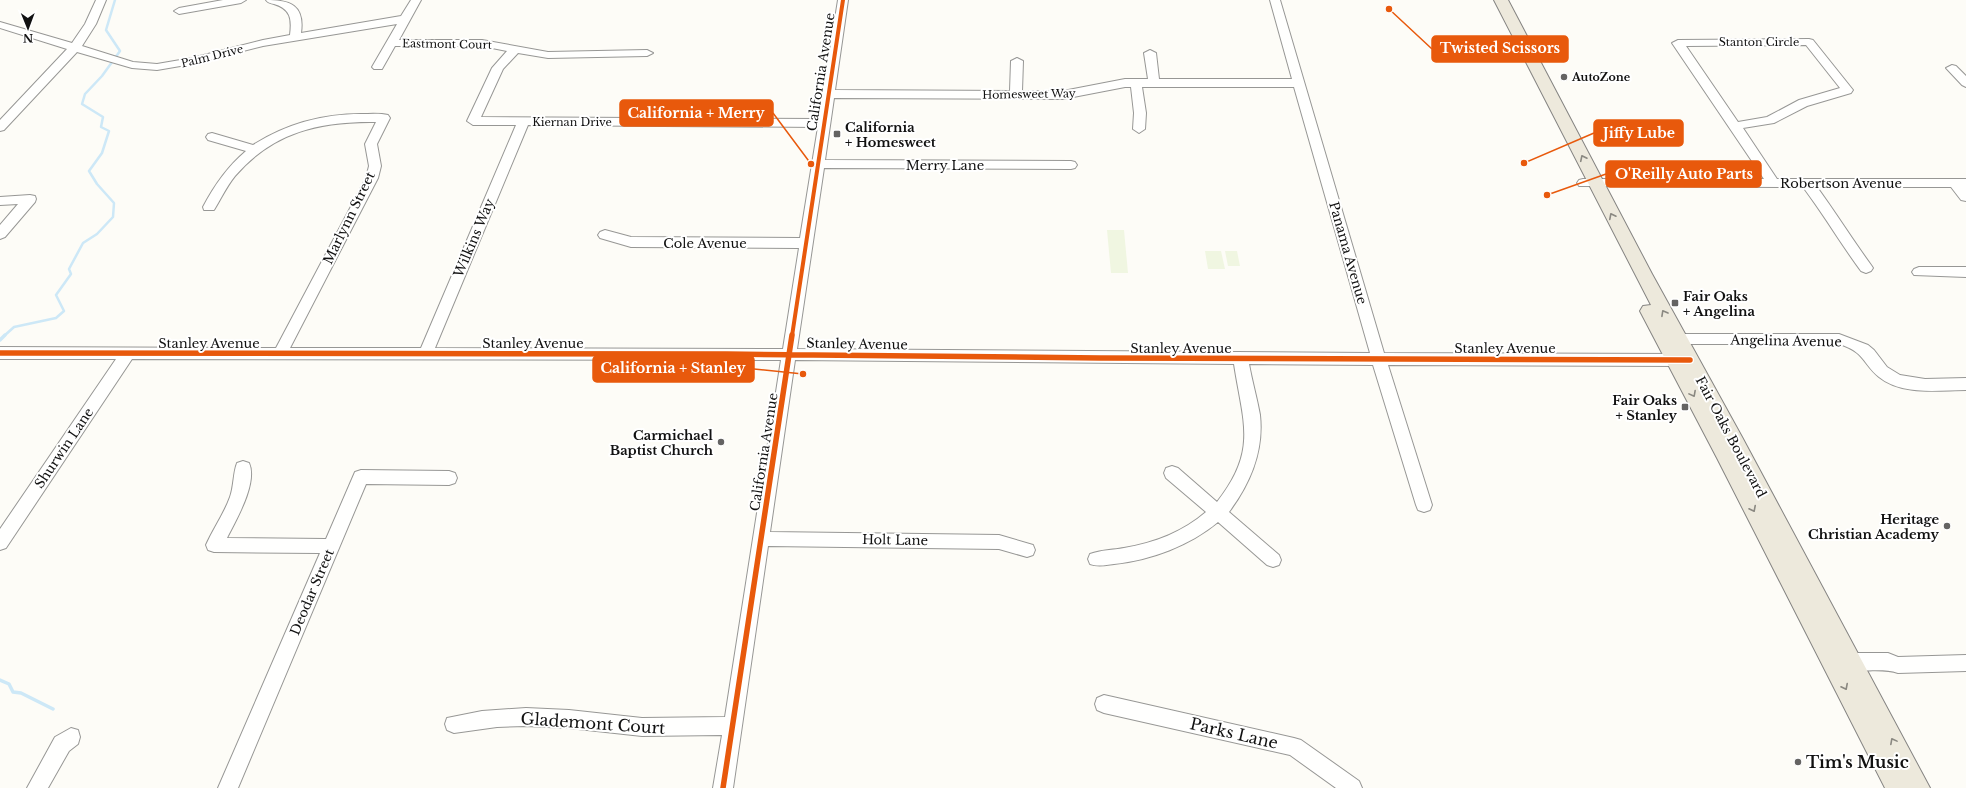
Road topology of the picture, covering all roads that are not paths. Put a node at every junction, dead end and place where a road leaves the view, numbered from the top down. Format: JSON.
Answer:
{"nodes":[{"id":1,"x":101,"y":0,"type":"edge"},
{"id":2,"x":241,"y":0,"type":"edge"},
{"id":3,"x":271,"y":0,"type":"edge"},
{"id":4,"x":416,"y":0,"type":"edge"},
{"id":5,"x":843,"y":0,"type":"edge"},
{"id":6,"x":1275,"y":0,"type":"edge"},
{"id":7,"x":1490,"y":0,"type":"edge"},
{"id":8,"x":1496,"y":0,"type":"edge"},
{"id":9,"x":1501,"y":0,"type":"edge"},
{"id":10,"x":179,"y":11,"type":"dead end"},
{"id":11,"x":405,"y":19,"type":"junction"},
{"id":12,"x":5,"y":26,"type":"edge"},
{"id":13,"x":1516,"y":30,"type":"junction"},
{"id":14,"x":0,"y":33,"type":"edge"},
{"id":15,"x":295,"y":38,"type":"junction"},
{"id":16,"x":391,"y":44,"type":"junction"},
{"id":17,"x":74,"y":47,"type":"junction"},
{"id":18,"x":514,"y":50,"type":"junction"},
{"id":19,"x":647,"y":53,"type":"dead end"},
{"id":20,"x":1150,"y":53,"type":"dead end"},
{"id":21,"x":1017,"y":61,"type":"dead end"},
{"id":22,"x":378,"y":67,"type":"dead end"},
{"id":23,"x":1952,"y":68,"type":"dead end"},
{"id":24,"x":1136,"y":83,"type":"junction"},
{"id":25,"x":1154,"y":83,"type":"junction"},
{"id":26,"x":1299,"y":83,"type":"junction"},
{"id":27,"x":1966,"y":83,"type":"edge"},
{"id":28,"x":829,"y":94,"type":"junction"},
{"id":29,"x":1016,"y":95,"type":"junction"},
{"id":30,"x":524,"y":122,"type":"junction"},
{"id":31,"x":825,"y":123,"type":"junction"},
{"id":32,"x":0,"y":126,"type":"edge"},
{"id":33,"x":1735,"y":126,"type":"junction"},
{"id":34,"x":1139,"y":129,"type":"dead end"},
{"id":35,"x":212,"y":137,"type":"dead end"},
{"id":36,"x":255,"y":150,"type":"junction"},
{"id":37,"x":819,"y":164,"type":"junction"},
{"id":38,"x":1071,"y":165,"type":"dead end"},
{"id":39,"x":1589,"y":183,"type":"junction"},
{"id":40,"x":1773,"y":183,"type":"junction"},
{"id":41,"x":1807,"y":183,"type":"junction"},
{"id":42,"x":1960,"y":183,"type":"edge"},
{"id":43,"x":1966,"y":197,"type":"edge"},
{"id":44,"x":0,"y":201,"type":"edge"},
{"id":45,"x":209,"y":207,"type":"dead end"},
{"id":46,"x":0,"y":234,"type":"edge"},
{"id":47,"x":605,"y":236,"type":"dead end"},
{"id":48,"x":807,"y":243,"type":"junction"},
{"id":49,"x":1866,"y":268,"type":"dead end"},
{"id":50,"x":1919,"y":272,"type":"dead end"},
{"id":51,"x":1966,"y":272,"type":"edge"},
{"id":52,"x":1677,"y":349,"type":"junction"},
{"id":53,"x":0,"y":353,"type":"edge"},
{"id":54,"x":127,"y":354,"type":"junction"},
{"id":55,"x":280,"y":354,"type":"junction"},
{"id":56,"x":425,"y":355,"type":"junction"},
{"id":57,"x":790,"y":355,"type":"junction"},
{"id":58,"x":1241,"y":359,"type":"junction"},
{"id":59,"x":1379,"y":360,"type":"junction"},
{"id":60,"x":1966,"y":384,"type":"edge"},
{"id":61,"x":243,"y":468,"type":"dead end"},
{"id":62,"x":1172,"y":473,"type":"dead end"},
{"id":63,"x":448,"y":478,"type":"dead end"},
{"id":64,"x":1424,"y":505,"type":"dead end"},
{"id":65,"x":1218,"y":513,"type":"junction"},
{"id":66,"x":762,"y":539,"type":"junction"},
{"id":67,"x":1770,"y":541,"type":"junction"},
{"id":68,"x":0,"y":543,"type":"edge"},
{"id":69,"x":331,"y":546,"type":"junction"},
{"id":70,"x":1027,"y":550,"type":"dead end"},
{"id":71,"x":1096,"y":559,"type":"dead end"},
{"id":72,"x":1273,"y":560,"type":"dead end"},
{"id":73,"x":1966,"y":663,"type":"edge"},
{"id":74,"x":1854,"y":665,"type":"junction"},
{"id":75,"x":1104,"y":704,"type":"dead end"},
{"id":76,"x":454,"y":724,"type":"dead end"},
{"id":77,"x":733,"y":726,"type":"junction"},
{"id":78,"x":71,"y":737,"type":"dead end"},
{"id":79,"x":37,"y":788,"type":"edge"},
{"id":80,"x":228,"y":788,"type":"edge"},
{"id":81,"x":723,"y":788,"type":"edge"},
{"id":82,"x":1352,"y":788,"type":"edge"},
{"id":83,"x":1898,"y":788,"type":"edge"},
{"id":84,"x":1918,"y":788,"type":"edge"}],
"edges":[{"from":1,"to":17,"type":"street"},
{"from":2,"to":10,"type":"street"},
{"from":3,"to":15,"type":"street"},
{"from":4,"to":11,"type":"street"},
{"from":5,"to":28,"type":"street","name":"California Avenue"},
{"from":6,"to":26,"type":"street","name":"Panama Avenue"},
{"from":7,"to":39,"type":"main road","name":"Fair Oaks Boulevard"},
{"from":8,"to":13,"type":"main road"},
{"from":9,"to":13,"type":"main road","name":"Fair Oaks Boulevard"},
{"from":11,"to":15,"type":"street","name":"Palm Drive"},
{"from":11,"to":16,"type":"street"},
{"from":12,"to":14,"type":"street"},
{"from":12,"to":17,"type":"street","name":"Palm Drive"},
{"from":39,"to":13,"type":"main road","name":"Fair Oaks Boulevard","one_way":true},
{"from":15,"to":17,"type":"street","name":"Palm Drive"},
{"from":16,"to":18,"type":"street","name":"Eastmont Court"},
{"from":16,"to":22,"type":"street"},
{"from":17,"to":32,"type":"street"},
{"from":18,"to":19,"type":"street","name":"Eastmont Court"},
{"from":18,"to":30,"type":"street","name":"Kiernan Drive"},
{"from":20,"to":25,"type":"street"},
{"from":21,"to":29,"type":"street"},
{"from":23,"to":27,"type":"street"},
{"from":24,"to":25,"type":"street","name":"Homesweet Way"},
{"from":24,"to":29,"type":"street","name":"Homesweet Way"},
{"from":24,"to":34,"type":"street"},
{"from":25,"to":26,"type":"street","name":"Homesweet Way"},
{"from":26,"to":59,"type":"street","name":"Panama Avenue"},
{"from":28,"to":29,"type":"street","name":"Homesweet Way"},
{"from":28,"to":31,"type":"street","name":"California Avenue"},
{"from":30,"to":31,"type":"street","name":"Kiernan Drive"},
{"from":30,"to":56,"type":"street","name":"Wilkins Way"},
{"from":31,"to":37,"type":"street","name":"California Avenue"},
{"from":33,"to":33,"type":"street","name":"Stanton Circle"},
{"from":33,"to":40,"type":"street","name":"Stanton Circle"},
{"from":35,"to":36,"type":"street"},
{"from":36,"to":45,"type":"street","name":"Marlynn Street"},
{"from":36,"to":55,"type":"street","name":"Marlynn Street"},
{"from":37,"to":38,"type":"street","name":"Merry Lane"},
{"from":37,"to":48,"type":"street","name":"California Avenue"},
{"from":39,"to":40,"type":"street","name":"Robertson Avenue"},
{"from":39,"to":52,"type":"main road","name":"Fair Oaks Boulevard"},
{"from":40,"to":41,"type":"street","name":"Robertson Avenue"},
{"from":41,"to":42,"type":"street","name":"Robertson Avenue"},
{"from":41,"to":49,"type":"street"},
{"from":42,"to":43,"type":"street"},
{"from":44,"to":46,"type":"street"},
{"from":47,"to":48,"type":"street","name":"Cole Avenue"},
{"from":48,"to":57,"type":"street","name":"California Avenue"},
{"from":50,"to":51,"type":"street"},
{"from":52,"to":59,"type":"street","name":"Stanley Avenue"},
{"from":52,"to":60,"type":"street","name":"Angelina Avenue"},
{"from":52,"to":67,"type":"main road","name":"Fair Oaks Boulevard","one_way":true},
{"from":52,"to":74,"type":"main road","name":"Fair Oaks Boulevard"},
{"from":53,"to":54,"type":"street","name":"Stanley Avenue"},
{"from":54,"to":55,"type":"street","name":"Stanley Avenue"},
{"from":54,"to":68,"type":"street","name":"Shurwin Lane"},
{"from":55,"to":56,"type":"street","name":"Stanley Avenue"},
{"from":56,"to":57,"type":"street","name":"Stanley Avenue"},
{"from":57,"to":58,"type":"street","name":"Stanley Avenue"},
{"from":57,"to":66,"type":"street","name":"California Avenue"},
{"from":58,"to":59,"type":"street","name":"Stanley Avenue"},
{"from":58,"to":65,"type":"street"},
{"from":59,"to":64,"type":"street","name":"Panama Avenue"},
{"from":61,"to":69,"type":"street"},
{"from":62,"to":65,"type":"street"},
{"from":63,"to":69,"type":"street","name":"Deodar Street"},
{"from":65,"to":71,"type":"street"},
{"from":65,"to":72,"type":"street"},
{"from":66,"to":70,"type":"street","name":"Holt Lane"},
{"from":66,"to":77,"type":"street","name":"California Avenue"},
{"from":67,"to":74,"type":"main road"},
{"from":67,"to":83,"type":"main road","name":"Fair Oaks Boulevard","one_way":true},
{"from":69,"to":80,"type":"street","name":"Deodar Street"},
{"from":73,"to":74,"type":"street"},
{"from":84,"to":74,"type":"main road","name":"Fair Oaks Boulevard","one_way":true},
{"from":75,"to":82,"type":"street","name":"Parks Lane"},
{"from":76,"to":77,"type":"street","name":"Glademont Court"},
{"from":77,"to":81,"type":"street","name":"California Avenue"},
{"from":78,"to":79,"type":"street"}]}
